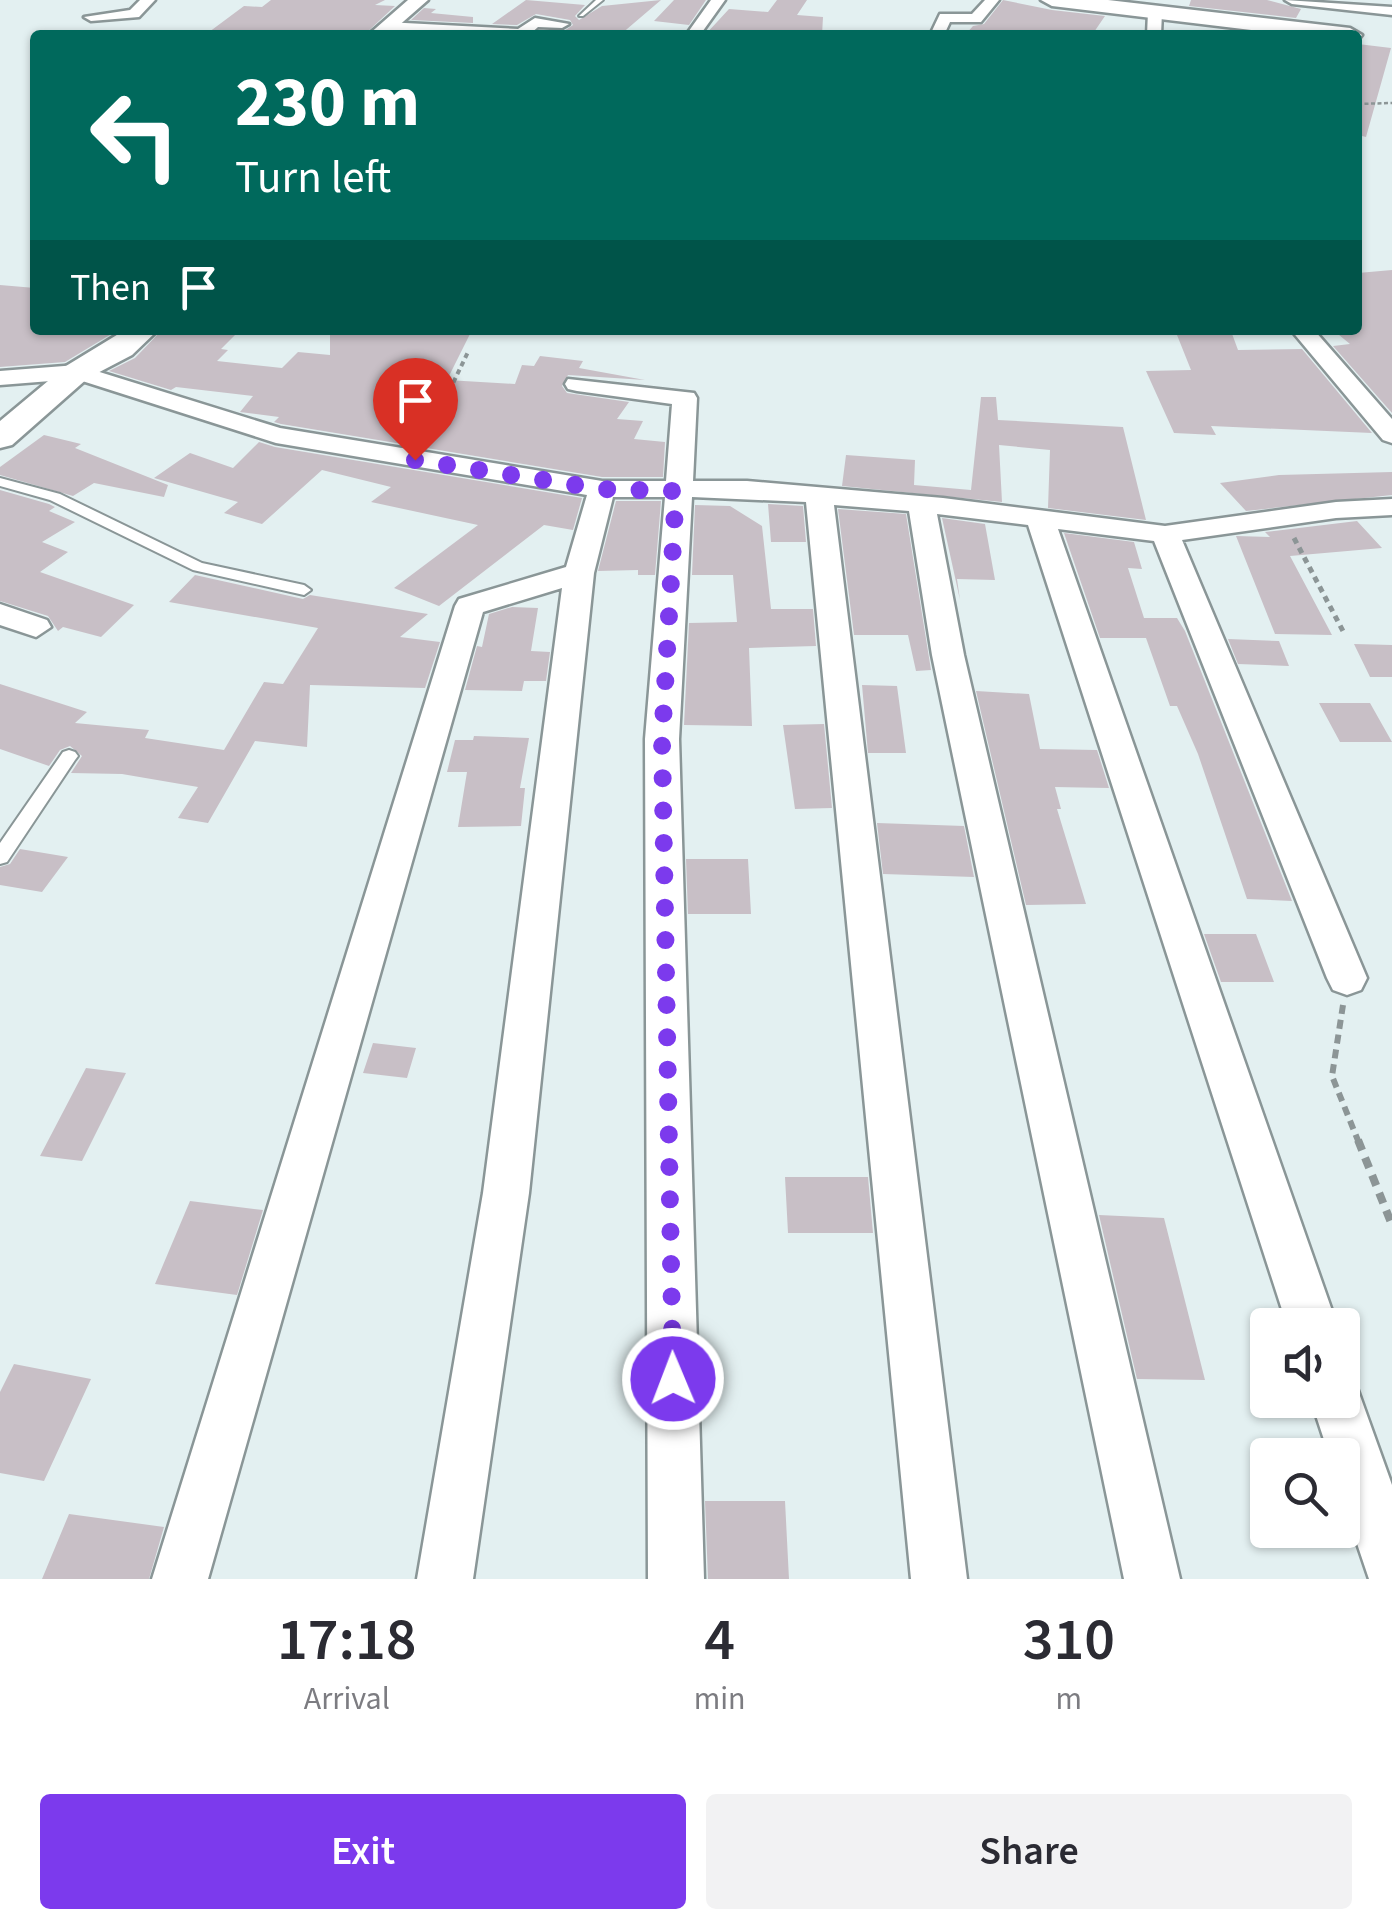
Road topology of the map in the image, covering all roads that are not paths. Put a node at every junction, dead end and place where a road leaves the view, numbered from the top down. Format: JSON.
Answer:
{"nodes":[{"id":1,"x":148,"y":0,"type":"edge"},
{"id":2,"x":404,"y":0,"type":"edge"},
{"id":3,"x":419,"y":0,"type":"edge"},
{"id":4,"x":600,"y":0,"type":"edge"},
{"id":5,"x":718,"y":0,"type":"edge"},
{"id":6,"x":992,"y":0,"type":"edge"},
{"id":7,"x":1052,"y":0,"type":"edge"},
{"id":8,"x":1106,"y":0,"type":"edge"},
{"id":9,"x":1300,"y":0,"type":"edge"},
{"id":10,"x":1392,"y":11,"type":"edge"},
{"id":11,"x":580,"y":15,"type":"dead end"},
{"id":12,"x":91,"y":18,"type":"dead end"},
{"id":13,"x":562,"y":24,"type":"dead end"},
{"id":14,"x":1154,"y":24,"type":"edge"},
{"id":15,"x":369,"y":30,"type":"edge"},
{"id":16,"x":381,"y":30,"type":"edge"},
{"id":17,"x":526,"y":30,"type":"edge"},
{"id":18,"x":697,"y":30,"type":"edge"},
{"id":19,"x":939,"y":30,"type":"edge"},
{"id":20,"x":1261,"y":30,"type":"edge"},
{"id":21,"x":1330,"y":30,"type":"edge"},
{"id":22,"x":119,"y":335,"type":"edge"},
{"id":23,"x":138,"y":335,"type":"edge"},
{"id":24,"x":1307,"y":335,"type":"edge"},
{"id":25,"x":86,"y":367,"type":"junction"},
{"id":26,"x":0,"y":378,"type":"edge"},
{"id":27,"x":577,"y":384,"type":"dead end"},
{"id":28,"x":1380,"y":402,"type":"edge"},
{"id":29,"x":1392,"y":435,"type":"edge"},
{"id":30,"x":0,"y":438,"type":"edge"},
{"id":31,"x":0,"y":482,"type":"edge"},
{"id":32,"x":602,"y":489,"type":"junction"},
{"id":33,"x":676,"y":491,"type":"junction"},
{"id":34,"x":819,"y":496,"type":"junction"},
{"id":35,"x":922,"y":505,"type":"junction"},
{"id":36,"x":1392,"y":508,"type":"edge"},
{"id":37,"x":1041,"y":521,"type":"junction"},
{"id":38,"x":1165,"y":534,"type":"junction"},
{"id":39,"x":579,"y":572,"type":"junction"},
{"id":40,"x":304,"y":590,"type":"dead end"},
{"id":41,"x":0,"y":614,"type":"edge"},
{"id":42,"x":36,"y":627,"type":"dead end"},
{"id":43,"x":69,"y":756,"type":"dead end"},
{"id":44,"x":0,"y":857,"type":"edge"},
{"id":45,"x":1348,"y":978,"type":"road end"},
{"id":46,"x":1306,"y":1308,"type":"edge"},
{"id":47,"x":1343,"y":1418,"type":"edge"},
{"id":48,"x":1392,"y":1567,"type":"edge"},
{"id":49,"x":180,"y":1579,"type":"edge"},
{"id":50,"x":445,"y":1579,"type":"edge"},
{"id":51,"x":676,"y":1579,"type":"edge"},
{"id":52,"x":939,"y":1579,"type":"edge"},
{"id":53,"x":1152,"y":1579,"type":"edge"}],
"edges":[{"from":1,"to":12,"type":"street"},
{"from":2,"to":15,"type":"street"},
{"from":3,"to":16,"type":"street"},
{"from":4,"to":11,"type":"lane"},
{"from":5,"to":18,"type":"street"},
{"from":6,"to":19,"type":"street"},
{"from":7,"to":14,"type":"highway"},
{"from":8,"to":21,"type":"highway"},
{"from":9,"to":10,"type":"street"},
{"from":13,"to":17,"type":"street"},
{"from":14,"to":20,"type":"highway"},
{"from":22,"to":25,"type":"street"},
{"from":23,"to":25,"type":"street"},
{"from":24,"to":28,"type":"street"},
{"from":25,"to":26,"type":"street"},
{"from":25,"to":30,"type":"street"},
{"from":25,"to":32,"type":"street"},
{"from":27,"to":33,"type":"street"},
{"from":28,"to":29,"type":"street"},
{"from":31,"to":40,"type":"lane"},
{"from":32,"to":33,"type":"street"},
{"from":32,"to":39,"type":"street"},
{"from":33,"to":34,"type":"street"},
{"from":33,"to":51,"type":"street"},
{"from":34,"to":35,"type":"street"},
{"from":34,"to":52,"type":"street"},
{"from":35,"to":37,"type":"street"},
{"from":35,"to":53,"type":"street"},
{"from":36,"to":38,"type":"street"},
{"from":37,"to":38,"type":"street"},
{"from":37,"to":46,"type":"street"},
{"from":38,"to":45,"type":"street"},
{"from":39,"to":49,"type":"street"},
{"from":39,"to":50,"type":"street"},
{"from":41,"to":42,"type":"street"},
{"from":43,"to":44,"type":"lane"},
{"from":47,"to":48,"type":"street"}]}
